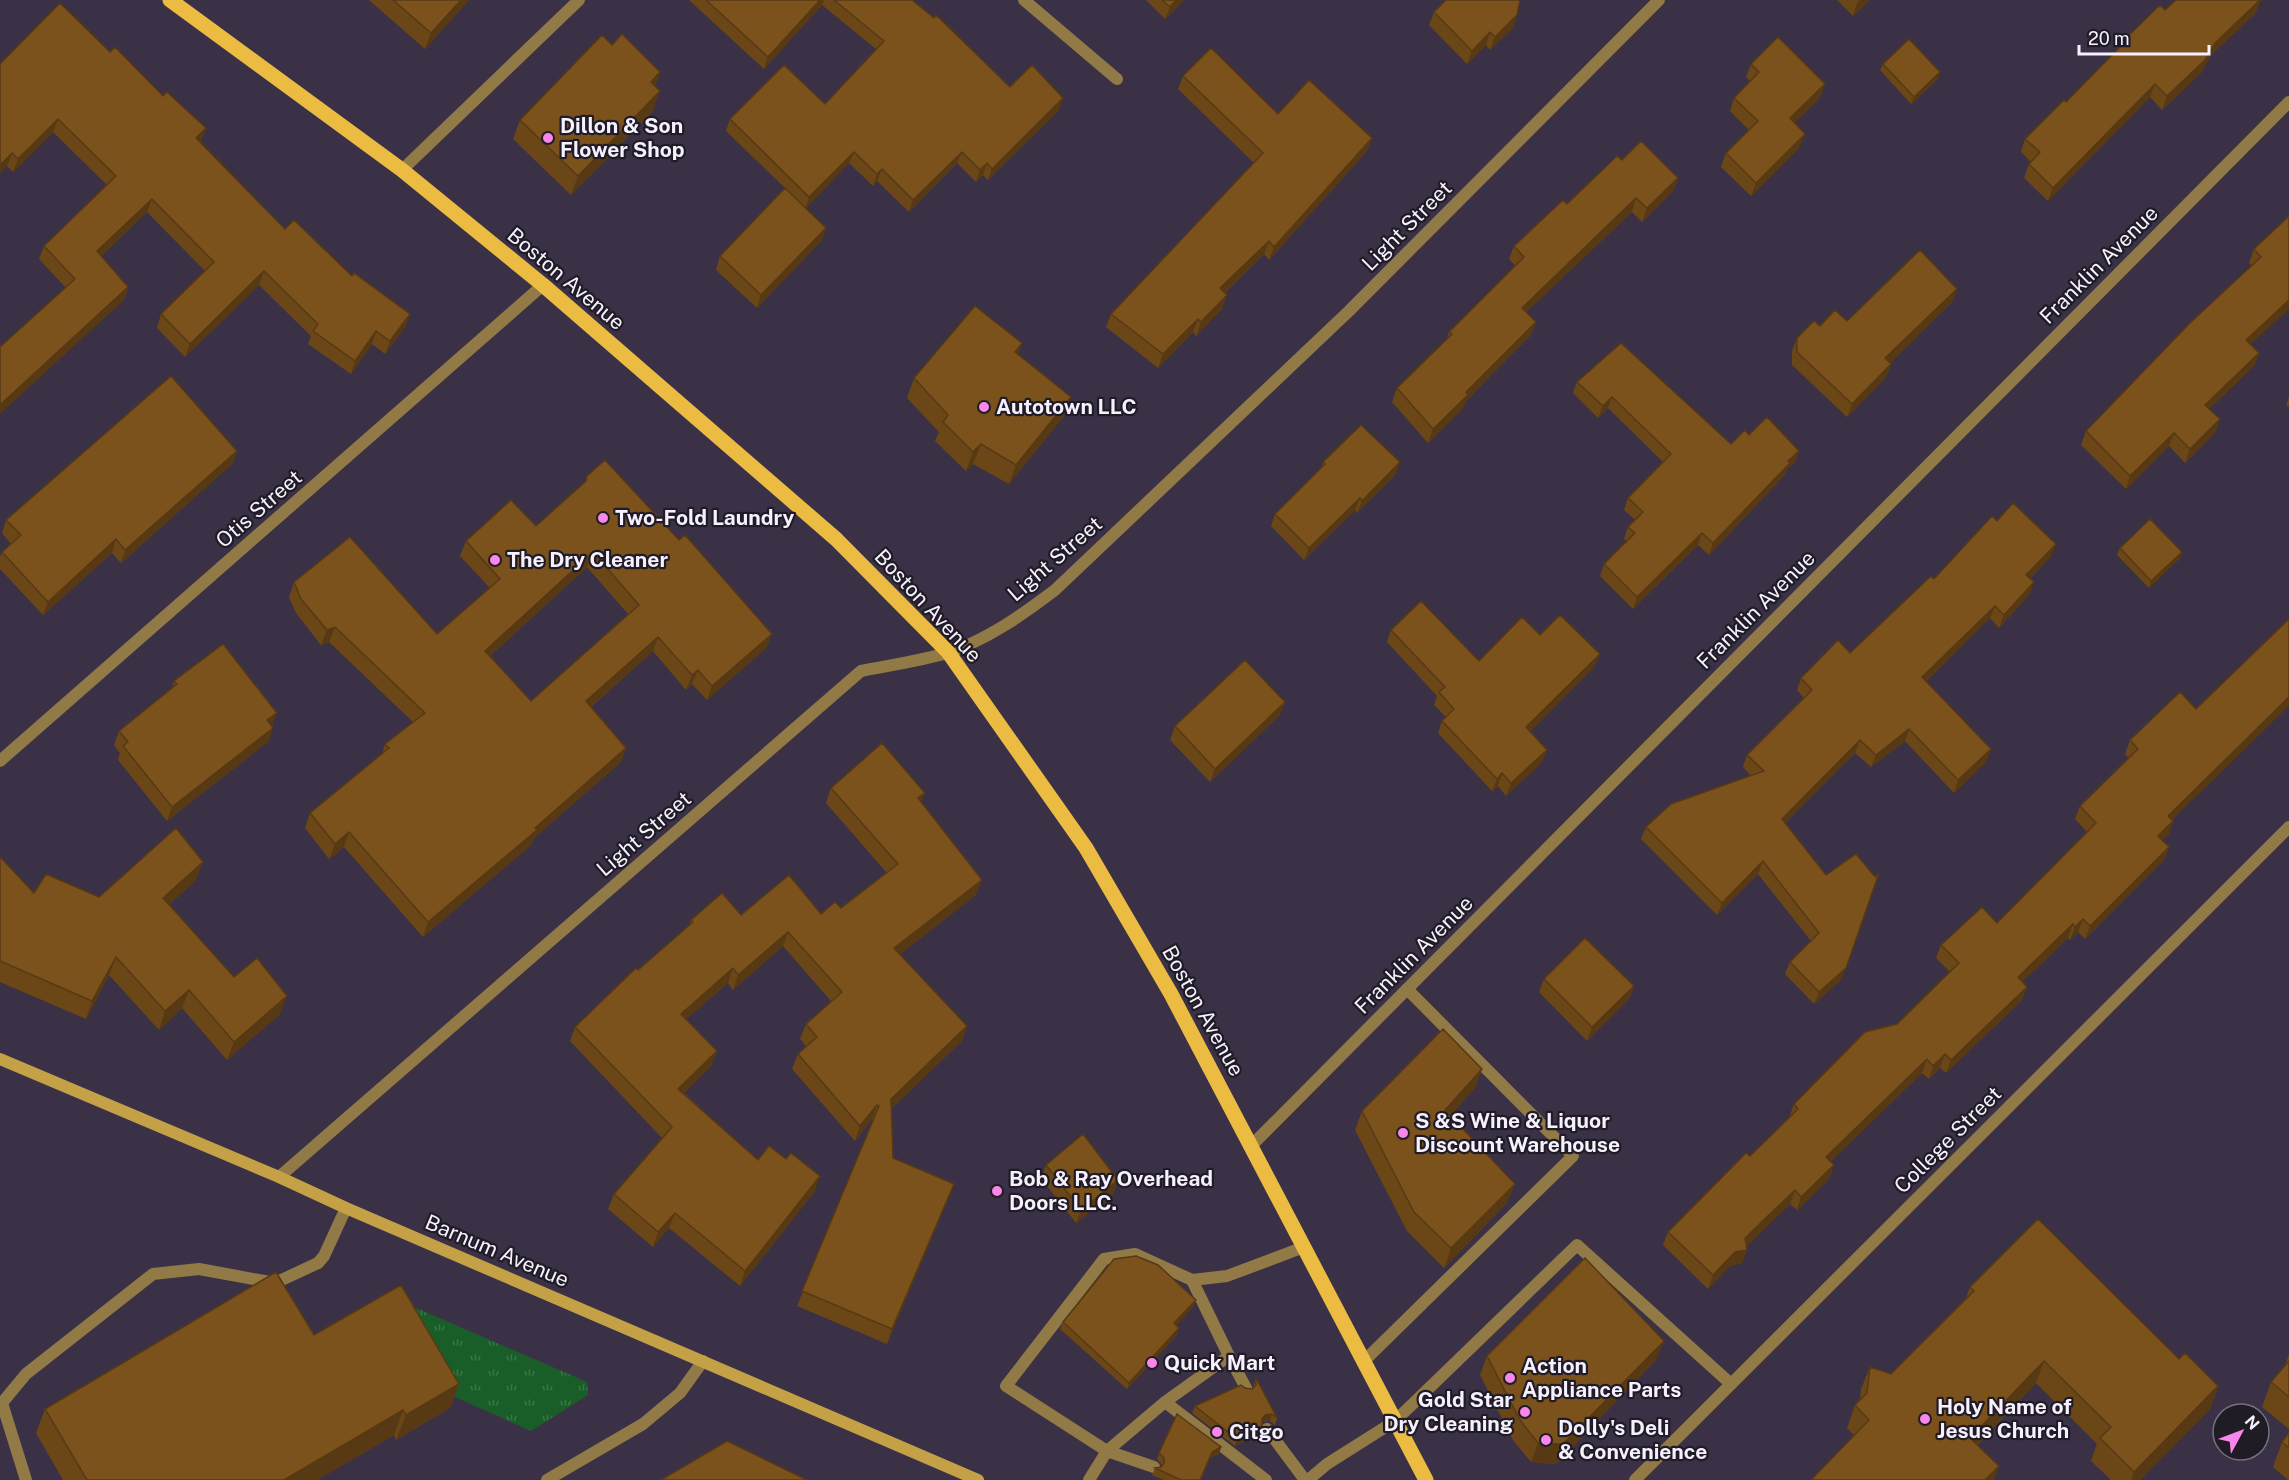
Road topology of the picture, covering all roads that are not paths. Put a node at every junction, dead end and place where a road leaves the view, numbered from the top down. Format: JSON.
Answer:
{"nodes":[{"id":1,"x":170,"y":0,"type":"edge"},
{"id":2,"x":579,"y":0,"type":"edge"},
{"id":3,"x":1024,"y":0,"type":"edge"},
{"id":4,"x":1659,"y":0,"type":"edge"},
{"id":5,"x":1117,"y":79,"type":"dead end"},
{"id":6,"x":2289,"y":102,"type":"edge"},
{"id":7,"x":402,"y":170,"type":"junction"},
{"id":8,"x":543,"y":285,"type":"junction"},
{"id":9,"x":948,"y":652,"type":"junction"},
{"id":10,"x":0,"y":761,"type":"edge"},
{"id":11,"x":2289,"y":827,"type":"edge"},
{"id":12,"x":1407,"y":989,"type":"junction"},
{"id":13,"x":0,"y":1059,"type":"edge"},
{"id":14,"x":1251,"y":1146,"type":"junction"},
{"id":15,"x":279,"y":1177,"type":"junction"},
{"id":16,"x":346,"y":1208,"type":"junction"},
{"id":17,"x":1304,"y":1247,"type":"junction"},
{"id":18,"x":1192,"y":1280,"type":"junction"},
{"id":19,"x":1229,"y":1356,"type":"junction"},
{"id":20,"x":703,"y":1361,"type":"junction"},
{"id":21,"x":1364,"y":1361,"type":"junction"},
{"id":22,"x":1731,"y":1384,"type":"junction"},
{"id":23,"x":1246,"y":1388,"type":"edge"},
{"id":24,"x":1165,"y":1402,"type":"junction"},
{"id":25,"x":1395,"y":1421,"type":"junction"},
{"id":26,"x":1267,"y":1429,"type":"dead end"},
{"id":27,"x":1107,"y":1451,"type":"junction"},
{"id":28,"x":1154,"y":1467,"type":"edge"},
{"id":29,"x":26,"y":1480,"type":"edge"},
{"id":30,"x":547,"y":1480,"type":"edge"},
{"id":31,"x":978,"y":1480,"type":"edge"},
{"id":32,"x":1089,"y":1480,"type":"edge"},
{"id":33,"x":1266,"y":1480,"type":"edge"},
{"id":34,"x":1306,"y":1480,"type":"edge"},
{"id":35,"x":1426,"y":1480,"type":"edge"},
{"id":36,"x":1635,"y":1480,"type":"edge"}],
"edges":[{"from":1,"to":7,"type":"main road","name":"Boston Avenue"},
{"from":2,"to":7,"type":"street"},
{"from":3,"to":5,"type":"street"},
{"from":4,"to":9,"type":"street","name":"Light Street"},
{"from":6,"to":12,"type":"street","name":"Franklin Avenue"},
{"from":7,"to":8,"type":"main road","name":"Boston Avenue"},
{"from":8,"to":9,"type":"main road","name":"Boston Avenue"},
{"from":8,"to":10,"type":"street","name":"Otis Street"},
{"from":9,"to":14,"type":"main road","name":"Boston Avenue"},
{"from":9,"to":15,"type":"street","name":"Light Street"},
{"from":11,"to":22,"type":"street","name":"College Street"},
{"from":12,"to":14,"type":"street","name":"Franklin Avenue"},
{"from":12,"to":21,"type":"street"},
{"from":13,"to":15,"type":"main road","name":"Barnum Avenue"},
{"from":14,"to":17,"type":"main road","name":"Boston Avenue"},
{"from":15,"to":16,"type":"main road","name":"Barnum Avenue"},
{"from":16,"to":20,"type":"main road","name":"Barnum Avenue"},
{"from":16,"to":29,"type":"street"},
{"from":17,"to":18,"type":"street"},
{"from":17,"to":21,"type":"main road","name":"Boston Avenue"},
{"from":18,"to":19,"type":"street"},
{"from":18,"to":27,"type":"street"},
{"from":19,"to":23,"type":"street"},
{"from":19,"to":24,"type":"street"},
{"from":20,"to":30,"type":"street"},
{"from":20,"to":31,"type":"main road","name":"Barnum Avenue"},
{"from":21,"to":25,"type":"main road","name":"Boston Avenue"},
{"from":22,"to":25,"type":"street"},
{"from":22,"to":36,"type":"street","name":"College Street"},
{"from":24,"to":27,"type":"street"},
{"from":24,"to":33,"type":"street"},
{"from":25,"to":34,"type":"street"},
{"from":25,"to":35,"type":"main road","name":"Boston Avenue"},
{"from":26,"to":34,"type":"street"},
{"from":27,"to":28,"type":"street"},
{"from":27,"to":32,"type":"street"}]}
